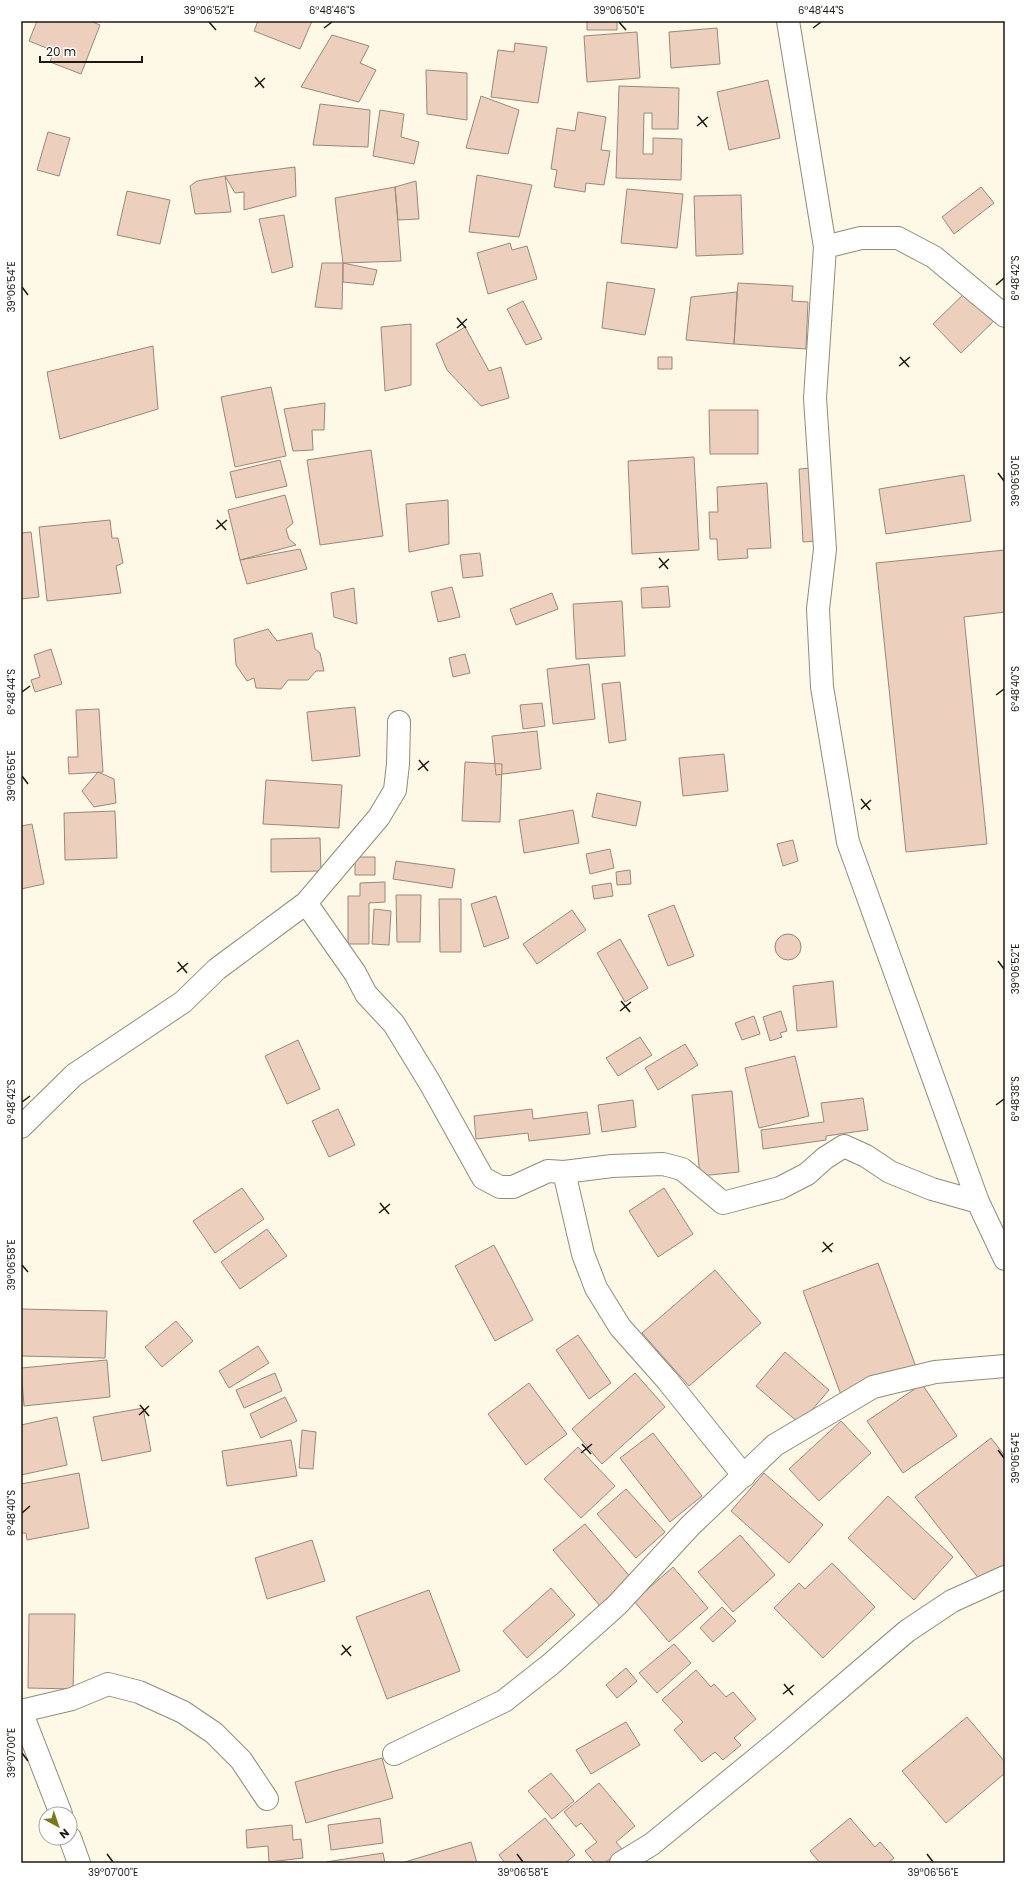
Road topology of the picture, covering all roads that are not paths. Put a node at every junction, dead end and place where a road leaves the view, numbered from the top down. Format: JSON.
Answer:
{"nodes":[{"id":1,"x":788,"y":21,"type":"edge"},
{"id":2,"x":825,"y":247,"type":"junction"},
{"id":3,"x":1005,"y":316,"type":"edge"},
{"id":4,"x":399,"y":722,"type":"dead end"},
{"id":5,"x":306,"y":902,"type":"junction"},
{"id":6,"x":21,"y":1126,"type":"edge"},
{"id":7,"x":564,"y":1172,"type":"junction"},
{"id":8,"x":978,"y":1202,"type":"junction"},
{"id":9,"x":1005,"y":1259,"type":"edge"},
{"id":10,"x":1005,"y":1366,"type":"edge"},
{"id":11,"x":744,"y":1476,"type":"junction"},
{"id":12,"x":1005,"y":1577,"type":"edge"},
{"id":13,"x":21,"y":1711,"type":"edge"},
{"id":14,"x":394,"y":1754,"type":"dead end"},
{"id":15,"x":267,"y":1799,"type":"dead end"},
{"id":16,"x":58,"y":1806,"type":"edge"},
{"id":17,"x":73,"y":1846,"type":"edge"},
{"id":18,"x":79,"y":1863,"type":"edge"},
{"id":19,"x":621,"y":1863,"type":"edge"}],
"edges":[{"from":1,"to":2,"type":"street"},
{"from":2,"to":3,"type":"street"},
{"from":2,"to":8,"type":"street"},
{"from":4,"to":5,"type":"street"},
{"from":5,"to":6,"type":"street"},
{"from":5,"to":7,"type":"street"},
{"from":7,"to":8,"type":"street"},
{"from":7,"to":11,"type":"street"},
{"from":8,"to":9,"type":"street"},
{"from":10,"to":11,"type":"street"},
{"from":11,"to":14,"type":"street"},
{"from":12,"to":19,"type":"street"},
{"from":13,"to":15,"type":"street"},
{"from":13,"to":16,"type":"street"},
{"from":17,"to":18,"type":"street"}]}
